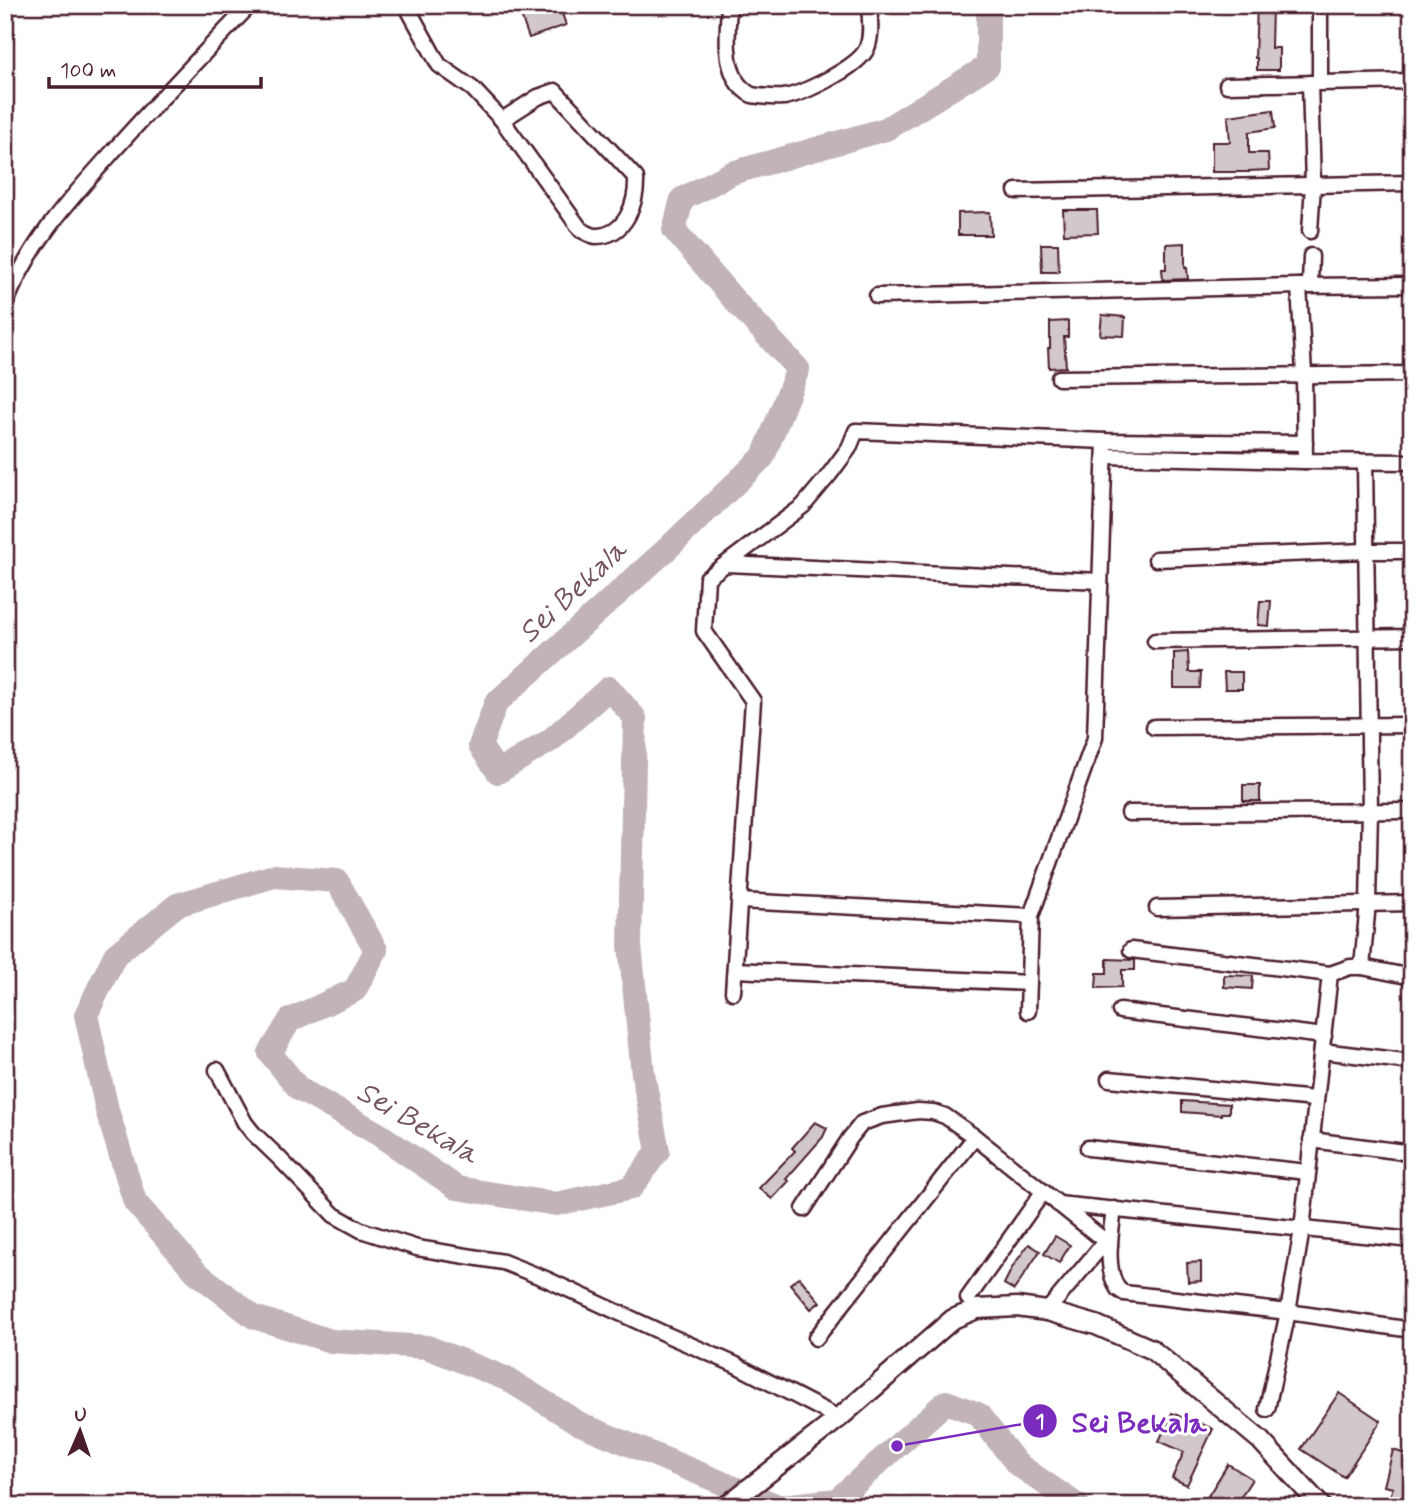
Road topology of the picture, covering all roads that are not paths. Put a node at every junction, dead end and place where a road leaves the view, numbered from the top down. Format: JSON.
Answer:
{"nodes":[{"id":1,"x":250,"y":5,"type":"edge"},
{"id":2,"x":406,"y":5,"type":"edge"},
{"id":3,"x":729,"y":5,"type":"edge"},
{"id":4,"x":869,"y":5,"type":"edge"},
{"id":5,"x":1320,"y":5,"type":"edge"},
{"id":6,"x":1412,"y":81,"type":"edge"},
{"id":7,"x":1315,"y":83,"type":"junction"},
{"id":8,"x":1227,"y":85,"type":"dead end"},
{"id":9,"x":502,"y":120,"type":"junction"},
{"id":10,"x":1412,"y":183,"type":"edge"},
{"id":11,"x":1313,"y":185,"type":"junction"},
{"id":12,"x":1016,"y":191,"type":"dead end"},
{"id":13,"x":1310,"y":230,"type":"dead end"},
{"id":14,"x":1311,"y":256,"type":"dead end"},
{"id":15,"x":1412,"y":285,"type":"edge"},
{"id":16,"x":1305,"y":286,"type":"junction"},
{"id":17,"x":877,"y":296,"type":"dead end"},
{"id":18,"x":5,"y":305,"type":"edge"},
{"id":19,"x":1412,"y":373,"type":"edge"},
{"id":20,"x":1304,"y":374,"type":"junction"},
{"id":21,"x":1059,"y":377,"type":"dead end"},
{"id":22,"x":1261,"y":443,"type":"junction"},
{"id":23,"x":1305,"y":443,"type":"junction"},
{"id":24,"x":1105,"y":449,"type":"junction"},
{"id":25,"x":1262,"y":460,"type":"junction"},
{"id":26,"x":1305,"y":461,"type":"junction"},
{"id":27,"x":1412,"y":462,"type":"edge"},
{"id":28,"x":1364,"y":463,"type":"junction"},
{"id":29,"x":1366,"y":551,"type":"junction"},
{"id":30,"x":1412,"y":551,"type":"edge"},
{"id":31,"x":1156,"y":559,"type":"dead end"},
{"id":32,"x":726,"y":564,"type":"junction"},
{"id":33,"x":1100,"y":581,"type":"junction"},
{"id":34,"x":1368,"y":637,"type":"junction"},
{"id":35,"x":1412,"y":637,"type":"edge"},
{"id":36,"x":1156,"y":641,"type":"dead end"},
{"id":37,"x":1369,"y":725,"type":"junction"},
{"id":38,"x":1412,"y":725,"type":"edge"},
{"id":39,"x":1154,"y":727,"type":"dead end"},
{"id":40,"x":1370,"y":810,"type":"junction"},
{"id":41,"x":1412,"y":811,"type":"edge"},
{"id":42,"x":1129,"y":813,"type":"dead end"},
{"id":43,"x":740,"y":901,"type":"junction"},
{"id":44,"x":1368,"y":903,"type":"junction"},
{"id":45,"x":1412,"y":903,"type":"edge"},
{"id":46,"x":1157,"y":908,"type":"dead end"},
{"id":47,"x":1031,"y":916,"type":"junction"},
{"id":48,"x":1131,"y":950,"type":"dead end"},
{"id":49,"x":1362,"y":967,"type":"junction"},
{"id":50,"x":735,"y":970,"type":"junction"},
{"id":51,"x":1330,"y":975,"type":"junction"},
{"id":52,"x":1412,"y":976,"type":"edge"},
{"id":53,"x":1029,"y":983,"type":"junction"},
{"id":54,"x":733,"y":992,"type":"dead end"},
{"id":55,"x":1120,"y":1011,"type":"dead end"},
{"id":56,"x":1028,"y":1012,"type":"dead end"},
{"id":57,"x":1323,"y":1043,"type":"junction"},
{"id":58,"x":1412,"y":1062,"type":"edge"},
{"id":59,"x":217,"y":1070,"type":"dead end"},
{"id":60,"x":1109,"y":1079,"type":"dead end"},
{"id":61,"x":1315,"y":1099,"type":"junction"},
{"id":62,"x":975,"y":1137,"type":"junction"},
{"id":63,"x":1311,"y":1140,"type":"junction"},
{"id":64,"x":1088,"y":1148,"type":"dead end"},
{"id":65,"x":1412,"y":1153,"type":"edge"},
{"id":66,"x":1307,"y":1172,"type":"junction"},
{"id":67,"x":1043,"y":1192,"type":"junction"},
{"id":68,"x":1056,"y":1203,"type":"junction"},
{"id":69,"x":804,"y":1209,"type":"dead end"},
{"id":70,"x":1114,"y":1209,"type":"junction"},
{"id":71,"x":1302,"y":1229,"type":"junction"},
{"id":72,"x":1412,"y":1240,"type":"edge"},
{"id":73,"x":1107,"y":1243,"type":"junction"},
{"id":74,"x":968,"y":1298,"type":"dead end"},
{"id":75,"x":1047,"y":1311,"type":"junction"},
{"id":76,"x":1288,"y":1312,"type":"junction"},
{"id":77,"x":1412,"y":1330,"type":"edge"},
{"id":78,"x":816,"y":1338,"type":"dead end"},
{"id":79,"x":1267,"y":1409,"type":"dead end"},
{"id":80,"x":839,"y":1418,"type":"junction"},
{"id":81,"x":726,"y":1506,"type":"edge"},
{"id":82,"x":1321,"y":1506,"type":"edge"}],
"edges":[{"from":1,"to":18,"type":"street"},
{"from":2,"to":9,"type":"street"},
{"from":3,"to":4,"type":"street"},
{"from":5,"to":7,"type":"street"},
{"from":6,"to":7,"type":"street"},
{"from":7,"to":8,"type":"street"},
{"from":7,"to":11,"type":"street"},
{"from":9,"to":9,"type":"street"},
{"from":10,"to":11,"type":"street"},
{"from":11,"to":12,"type":"street"},
{"from":11,"to":13,"type":"street"},
{"from":14,"to":16,"type":"street"},
{"from":15,"to":16,"type":"street"},
{"from":16,"to":17,"type":"street"},
{"from":16,"to":20,"type":"street"},
{"from":19,"to":20,"type":"street"},
{"from":20,"to":21,"type":"street"},
{"from":20,"to":23,"type":"street"},
{"from":22,"to":23,"type":"street"},
{"from":22,"to":24,"type":"street"},
{"from":22,"to":25,"type":"street"},
{"from":23,"to":26,"type":"street"},
{"from":24,"to":25,"type":"street"},
{"from":24,"to":32,"type":"street"},
{"from":24,"to":33,"type":"street"},
{"from":25,"to":26,"type":"street"},
{"from":26,"to":28,"type":"street"},
{"from":27,"to":28,"type":"street"},
{"from":28,"to":29,"type":"street"},
{"from":29,"to":30,"type":"street"},
{"from":29,"to":31,"type":"street"},
{"from":29,"to":34,"type":"street"},
{"from":32,"to":33,"type":"street"},
{"from":32,"to":43,"type":"street"},
{"from":33,"to":47,"type":"street"},
{"from":34,"to":35,"type":"street"},
{"from":34,"to":36,"type":"street"},
{"from":34,"to":37,"type":"street"},
{"from":37,"to":38,"type":"street"},
{"from":37,"to":39,"type":"street"},
{"from":37,"to":40,"type":"street"},
{"from":40,"to":41,"type":"street"},
{"from":40,"to":42,"type":"street"},
{"from":40,"to":44,"type":"street"},
{"from":43,"to":47,"type":"street"},
{"from":43,"to":50,"type":"street"},
{"from":44,"to":45,"type":"street"},
{"from":44,"to":46,"type":"street"},
{"from":44,"to":49,"type":"street"},
{"from":47,"to":53,"type":"street"},
{"from":48,"to":51,"type":"street"},
{"from":49,"to":51,"type":"street"},
{"from":49,"to":52,"type":"street"},
{"from":50,"to":53,"type":"street"},
{"from":50,"to":54,"type":"street"},
{"from":51,"to":57,"type":"street"},
{"from":53,"to":56,"type":"street"},
{"from":55,"to":57,"type":"street"},
{"from":57,"to":58,"type":"street"},
{"from":57,"to":61,"type":"street"},
{"from":59,"to":80,"type":"street"},
{"from":60,"to":61,"type":"street"},
{"from":61,"to":63,"type":"street"},
{"from":62,"to":67,"type":"street"},
{"from":62,"to":69,"type":"street"},
{"from":62,"to":78,"type":"street"},
{"from":63,"to":65,"type":"street"},
{"from":63,"to":66,"type":"street"},
{"from":64,"to":66,"type":"street"},
{"from":66,"to":71,"type":"street"},
{"from":67,"to":68,"type":"street"},
{"from":67,"to":74,"type":"street"},
{"from":68,"to":70,"type":"street"},
{"from":68,"to":73,"type":"street"},
{"from":70,"to":71,"type":"street"},
{"from":70,"to":73,"type":"street"},
{"from":71,"to":72,"type":"street"},
{"from":71,"to":76,"type":"street"},
{"from":73,"to":75,"type":"street"},
{"from":73,"to":76,"type":"street"},
{"from":75,"to":80,"type":"main road"},
{"from":75,"to":82,"type":"main road"},
{"from":76,"to":77,"type":"street"},
{"from":76,"to":79,"type":"street"},
{"from":80,"to":81,"type":"main road"}]}
